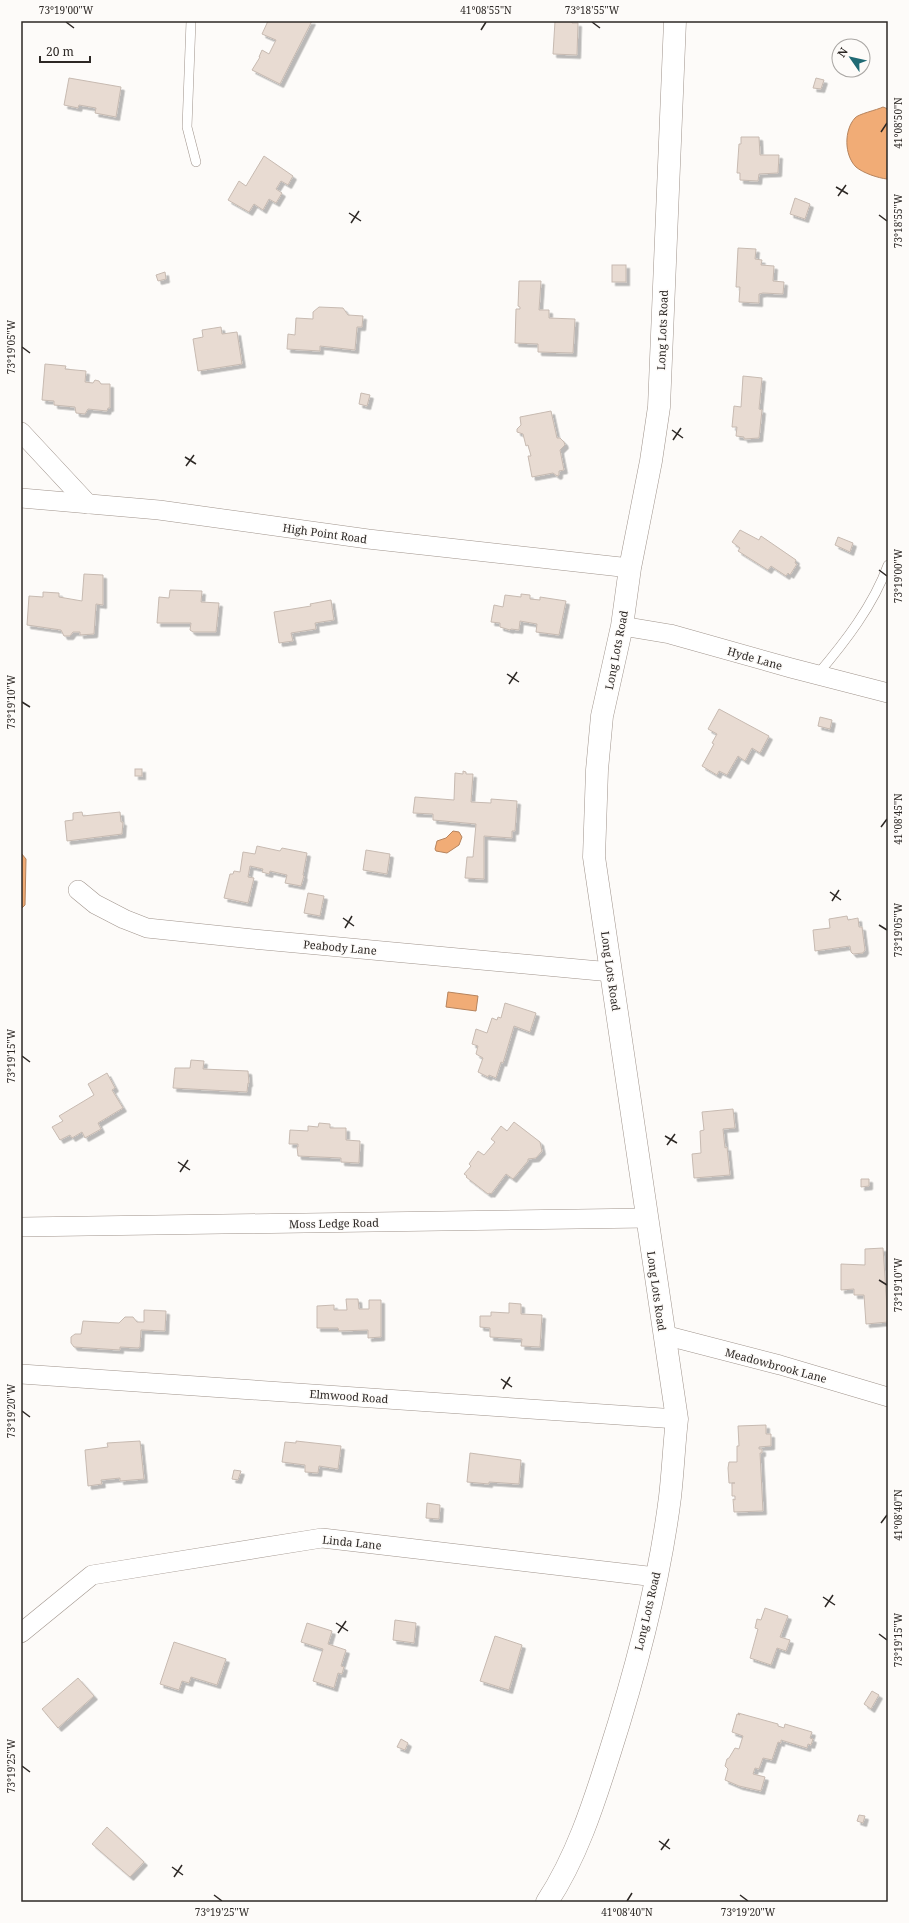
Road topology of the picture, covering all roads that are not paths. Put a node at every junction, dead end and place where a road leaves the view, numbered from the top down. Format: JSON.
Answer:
{"nodes":[{"id":1,"x":191,"y":21,"type":"edge"},
{"id":2,"x":675,"y":21,"type":"edge"},
{"id":3,"x":196,"y":162,"type":"dead end"},
{"id":4,"x":21,"y":432,"type":"edge"},
{"id":5,"x":21,"y":498,"type":"edge"},
{"id":6,"x":88,"y":504,"type":"junction"},
{"id":7,"x":888,"y":565,"type":"edge"},
{"id":8,"x":630,"y":568,"type":"junction"},
{"id":9,"x":622,"y":626,"type":"junction"},
{"id":10,"x":817,"y":675,"type":"junction"},
{"id":11,"x":888,"y":693,"type":"edge"},
{"id":12,"x":78,"y":890,"type":"dead end"},
{"id":13,"x":611,"y":972,"type":"junction"},
{"id":14,"x":647,"y":1218,"type":"junction"},
{"id":15,"x":21,"y":1227,"type":"edge"},
{"id":16,"x":664,"y":1335,"type":"junction"},
{"id":17,"x":21,"y":1374,"type":"edge"},
{"id":18,"x":888,"y":1397,"type":"edge"},
{"id":19,"x":677,"y":1419,"type":"junction"},
{"id":20,"x":656,"y":1577,"type":"junction"},
{"id":21,"x":21,"y":1633,"type":"edge"},
{"id":22,"x":547,"y":1902,"type":"edge"}],
"edges":[{"from":1,"to":3,"type":"lane"},
{"from":2,"to":8,"type":"main road","name":"Long Lots Road"},
{"from":4,"to":6,"type":"street"},
{"from":5,"to":6,"type":"street","name":"High Point Road"},
{"from":6,"to":8,"type":"street","name":"High Point Road"},
{"from":7,"to":10,"type":"lane"},
{"from":8,"to":9,"type":"main road","name":"Long Lots Road"},
{"from":9,"to":10,"type":"street","name":"Hyde Lane"},
{"from":9,"to":13,"type":"main road","name":"Long Lots Road"},
{"from":10,"to":11,"type":"street","name":"Hyde Lane"},
{"from":12,"to":13,"type":"street","name":"Peabody Lane"},
{"from":13,"to":14,"type":"main road","name":"Long Lots Road"},
{"from":14,"to":15,"type":"street","name":"Moss Ledge Road"},
{"from":14,"to":16,"type":"main road","name":"Long Lots Road"},
{"from":16,"to":18,"type":"street","name":"Meadowbrook Lane"},
{"from":16,"to":19,"type":"main road","name":"Long Lots Road"},
{"from":17,"to":19,"type":"street","name":"Elmwood Road"},
{"from":19,"to":20,"type":"main road","name":"Long Lots Road"},
{"from":20,"to":21,"type":"street","name":"Linda Lane"},
{"from":20,"to":22,"type":"main road","name":"Long Lots Road"}]}
